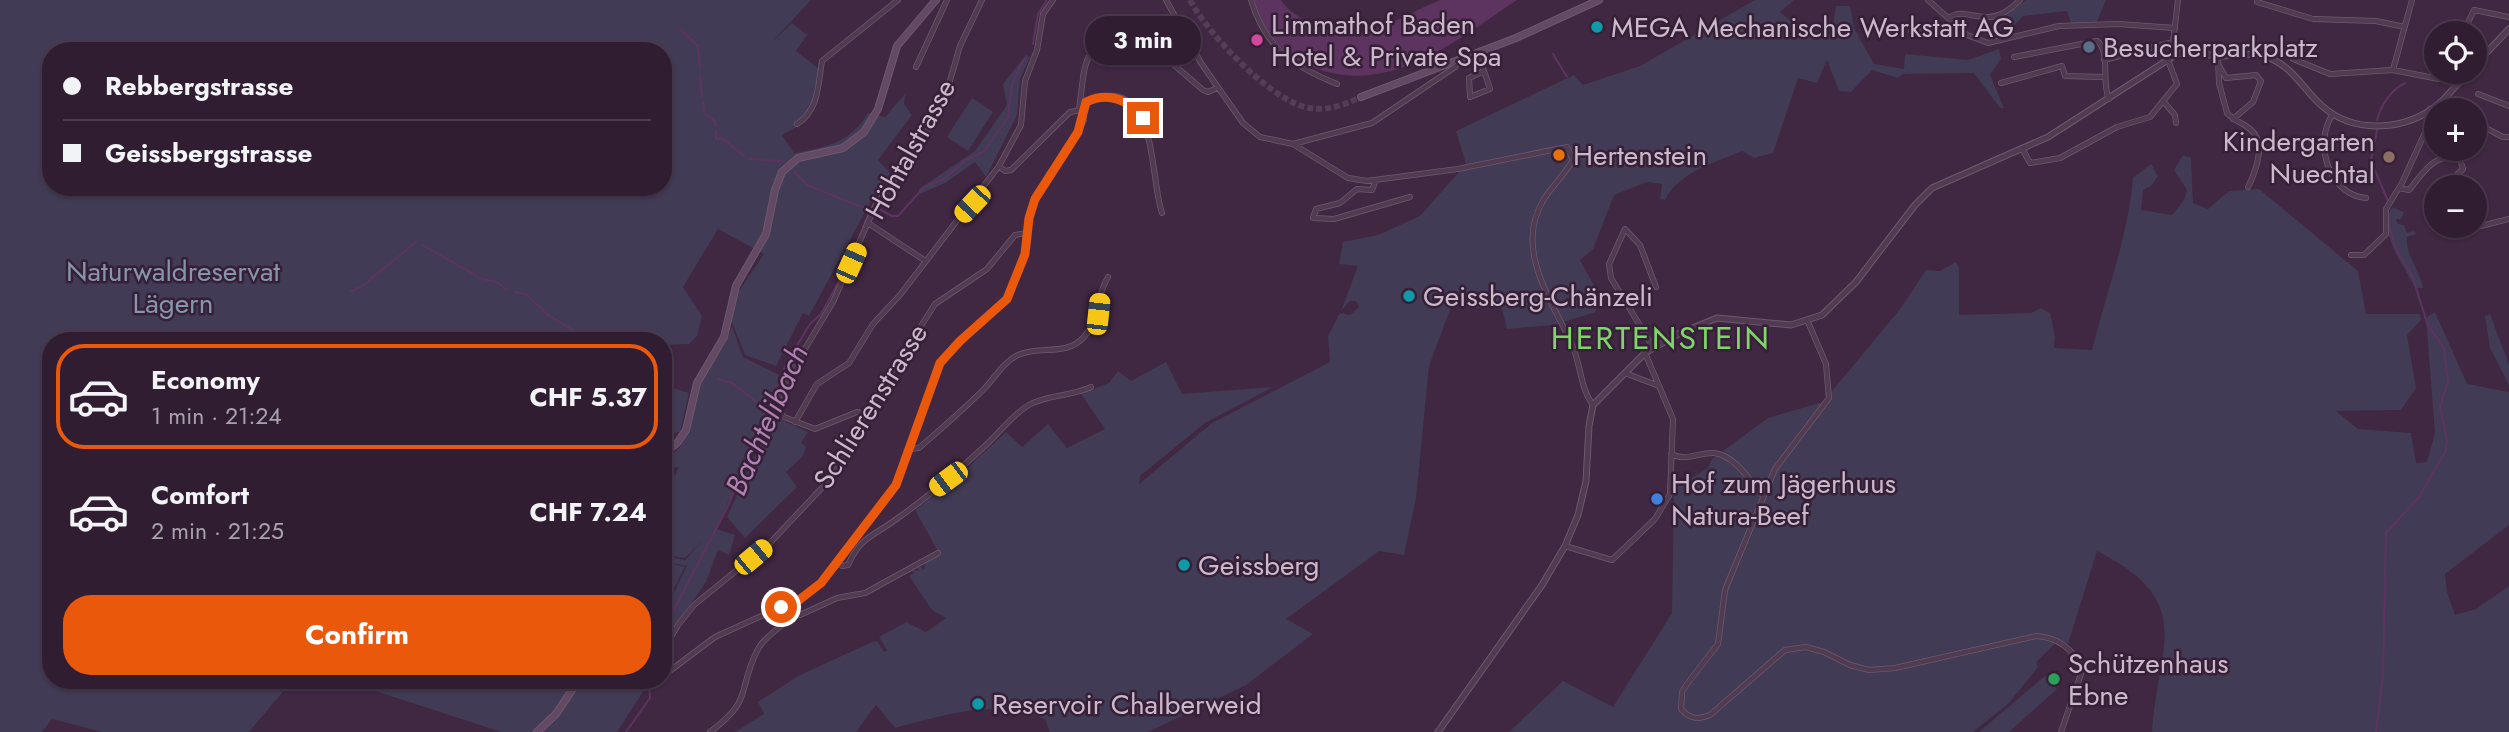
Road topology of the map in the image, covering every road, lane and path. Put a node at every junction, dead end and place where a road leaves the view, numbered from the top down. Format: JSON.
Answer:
{"nodes":[{"id":1,"x":898,"y":0,"type":"edge"},
{"id":2,"x":936,"y":0,"type":"edge"},
{"id":3,"x":947,"y":0,"type":"edge"},
{"id":4,"x":982,"y":0,"type":"edge"},
{"id":5,"x":1053,"y":0,"type":"edge"},
{"id":6,"x":1168,"y":0,"type":"edge"},
{"id":7,"x":1251,"y":0,"type":"edge"},
{"id":8,"x":1599,"y":0,"type":"edge"},
{"id":9,"x":1928,"y":0,"type":"edge"},
{"id":10,"x":2020,"y":0,"type":"edge"},
{"id":11,"x":2178,"y":0,"type":"edge"},
{"id":12,"x":2412,"y":0,"type":"edge"},
{"id":13,"x":2257,"y":2,"type":"edge"},
{"id":14,"x":2509,"y":17,"type":"edge"},
{"id":15,"x":1949,"y":18,"type":"junction"},
{"id":16,"x":2469,"y":21,"type":"edge"},
{"id":17,"x":2405,"y":27,"type":"junction"},
{"id":18,"x":1959,"y":28,"type":"junction"},
{"id":19,"x":2175,"y":28,"type":"junction"},
{"id":20,"x":2509,"y":29,"type":"edge"},
{"id":21,"x":1911,"y":31,"type":"dead end"},
{"id":22,"x":2173,"y":42,"type":"junction"},
{"id":23,"x":1478,"y":53,"type":"junction"},
{"id":24,"x":2487,"y":53,"type":"edge"},
{"id":25,"x":2177,"y":54,"type":"junction"},
{"id":26,"x":2218,"y":56,"type":"junction"},
{"id":27,"x":2014,"y":57,"type":"dead end"},
{"id":28,"x":2293,"y":59,"type":"dead end"},
{"id":29,"x":2104,"y":60,"type":"junction"},
{"id":30,"x":2168,"y":60,"type":"junction"},
{"id":31,"x":1459,"y":61,"type":"junction"},
{"id":32,"x":2218,"y":64,"type":"junction"},
{"id":33,"x":916,"y":67,"type":"dead end"},
{"id":34,"x":2393,"y":70,"type":"junction"},
{"id":35,"x":1483,"y":71,"type":"junction"},
{"id":36,"x":2424,"y":76,"type":"edge"},
{"id":37,"x":2104,"y":77,"type":"junction"},
{"id":38,"x":2001,"y":83,"type":"dead end"},
{"id":39,"x":2458,"y":84,"type":"edge"},
{"id":40,"x":1337,"y":85,"type":"dead end"},
{"id":41,"x":1217,"y":88,"type":"junction"},
{"id":42,"x":2478,"y":94,"type":"dead end"},
{"id":43,"x":1363,"y":96,"type":"tunnel mouth"},
{"id":44,"x":2445,"y":98,"type":"edge"},
{"id":45,"x":2109,"y":100,"type":"junction"},
{"id":46,"x":2163,"y":102,"type":"junction"},
{"id":47,"x":2509,"y":106,"type":"edge"},
{"id":48,"x":1081,"y":109,"type":"junction"},
{"id":49,"x":2424,"y":113,"type":"edge"},
{"id":50,"x":2333,"y":114,"type":"junction"},
{"id":51,"x":2233,"y":119,"type":"junction"},
{"id":52,"x":2176,"y":123,"type":"dead end"},
{"id":53,"x":797,"y":124,"type":"dead end"},
{"id":54,"x":2487,"y":128,"type":"edge"},
{"id":55,"x":2424,"y":134,"type":"edge"},
{"id":56,"x":2507,"y":138,"type":"edge"},
{"id":57,"x":1293,"y":144,"type":"junction"},
{"id":58,"x":2023,"y":150,"type":"junction"},
{"id":59,"x":999,"y":166,"type":"junction"},
{"id":60,"x":2457,"y":175,"type":"edge"},
{"id":61,"x":1376,"y":180,"type":"junction"},
{"id":62,"x":2248,"y":187,"type":"dead end"},
{"id":63,"x":2399,"y":188,"type":"junction"},
{"id":64,"x":1410,"y":197,"type":"dead end"},
{"id":65,"x":2366,"y":198,"type":"dead end"},
{"id":66,"x":1162,"y":213,"type":"dead end"},
{"id":67,"x":2509,"y":219,"type":"edge"},
{"id":68,"x":869,"y":223,"type":"junction"},
{"id":69,"x":2487,"y":224,"type":"edge"},
{"id":70,"x":1027,"y":233,"type":"junction"},
{"id":71,"x":2351,"y":255,"type":"dead end"},
{"id":72,"x":924,"y":260,"type":"junction"},
{"id":73,"x":1108,"y":278,"type":"dead end"},
{"id":74,"x":1656,"y":288,"type":"dead end"},
{"id":75,"x":1808,"y":322,"type":"junction"},
{"id":76,"x":1653,"y":347,"type":"junction"},
{"id":77,"x":1645,"y":353,"type":"junction"},
{"id":78,"x":1625,"y":373,"type":"junction"},
{"id":79,"x":1660,"y":386,"type":"junction"},
{"id":80,"x":1091,"y":387,"type":"dead end"},
{"id":81,"x":1593,"y":405,"type":"junction"},
{"id":82,"x":865,"y":414,"type":"junction"},
{"id":83,"x":795,"y":422,"type":"junction"},
{"id":84,"x":672,"y":446,"type":"edge"},
{"id":85,"x":910,"y":449,"type":"junction"},
{"id":86,"x":1670,"y":453,"type":"junction"},
{"id":87,"x":1763,"y":496,"type":"junction"},
{"id":88,"x":1565,"y":546,"type":"junction"},
{"id":89,"x":938,"y":553,"type":"dead end"},
{"id":90,"x":837,"y":563,"type":"junction"},
{"id":91,"x":790,"y":607,"type":"junction"},
{"id":92,"x":792,"y":614,"type":"junction"},
{"id":93,"x":672,"y":635,"type":"edge"},
{"id":94,"x":672,"y":670,"type":"edge"},
{"id":95,"x":573,"y":689,"type":"edge"},
{"id":96,"x":537,"y":732,"type":"edge"},
{"id":97,"x":709,"y":732,"type":"edge"},
{"id":98,"x":1438,"y":732,"type":"edge"},
{"id":99,"x":2061,"y":732,"type":"edge"}],
"edges":[{"from":1,"to":53,"type":"street"},
{"from":2,"to":84,"type":"main road"},
{"from":3,"to":33,"type":"street"},
{"from":4,"to":68,"type":"street","name":"Höhtalstrasse"},
{"from":5,"to":59,"type":"street"},
{"from":6,"to":41,"type":"street"},
{"from":7,"to":40,"type":"street"},
{"from":8,"to":23,"type":"main road"},
{"from":9,"to":15,"type":"street"},
{"from":10,"to":15,"type":"street"},
{"from":11,"to":19,"type":"street"},
{"from":12,"to":17,"type":"street"},
{"from":13,"to":17,"type":"street"},
{"from":14,"to":16,"type":"street"},
{"from":15,"to":18,"type":"street"},
{"from":17,"to":34,"type":"street"},
{"from":18,"to":19,"type":"street"},
{"from":18,"to":21,"type":"street"},
{"from":19,"to":22,"type":"street"},
{"from":20,"to":24,"type":"street"},
{"from":22,"to":25,"type":"street"},
{"from":22,"to":29,"type":"street"},
{"from":23,"to":31,"type":"main road"},
{"from":23,"to":35,"type":"street"},
{"from":25,"to":26,"type":"street"},
{"from":25,"to":30,"type":"street"},
{"from":26,"to":32,"type":"street"},
{"from":26,"to":50,"type":"street"},
{"from":27,"to":29,"type":"street"},
{"from":28,"to":34,"type":"street"},
{"from":29,"to":37,"type":"street"},
{"from":30,"to":45,"type":"street"},
{"from":30,"to":46,"type":"street"},
{"from":31,"to":43,"type":"main road"},
{"from":31,"to":57,"type":"street"},
{"from":32,"to":51,"type":"street"},
{"from":32,"to":51,"type":"street"},
{"from":34,"to":36,"type":"street"},
{"from":35,"to":35,"type":"street"},
{"from":37,"to":38,"type":"street"},
{"from":37,"to":45,"type":"street"},
{"from":39,"to":44,"type":"street"},
{"from":41,"to":48,"type":"street"},
{"from":41,"to":57,"type":"street"},
{"from":42,"to":47,"type":"street"},
{"from":45,"to":58,"type":"street"},
{"from":46,"to":52,"type":"street"},
{"from":46,"to":58,"type":"street"},
{"from":48,"to":59,"type":"street"},
{"from":48,"to":66,"type":"street"},
{"from":48,"to":70,"type":"street"},
{"from":49,"to":50,"type":"street"},
{"from":50,"to":65,"type":"street"},
{"from":51,"to":62,"type":"street"},
{"from":54,"to":56,"type":"street"},
{"from":55,"to":63,"type":"street"},
{"from":57,"to":61,"type":"street"},
{"from":58,"to":75,"type":"street"},
{"from":59,"to":72,"type":"street"},
{"from":60,"to":63,"type":"street"},
{"from":61,"to":64,"type":"street"},
{"from":61,"to":81,"type":"street"},
{"from":63,"to":71,"type":"street"},
{"from":67,"to":69,"type":"street"},
{"from":68,"to":72,"type":"street"},
{"from":68,"to":83,"type":"street","name":"Höhtalstrasse"},
{"from":70,"to":82,"type":"street","name":"Schlierenstrasse"},
{"from":70,"to":85,"type":"street"},
{"from":72,"to":83,"type":"street"},
{"from":73,"to":85,"type":"street"},
{"from":74,"to":76,"type":"street"},
{"from":75,"to":76,"type":"street"},
{"from":75,"to":87,"type":"street"},
{"from":76,"to":77,"type":"street"},
{"from":77,"to":78,"type":"street"},
{"from":77,"to":79,"type":"street"},
{"from":78,"to":79,"type":"street"},
{"from":78,"to":81,"type":"street"},
{"from":79,"to":86,"type":"street"},
{"from":80,"to":90,"type":"street"},
{"from":81,"to":88,"type":"street"},
{"from":82,"to":83,"type":"street"},
{"from":82,"to":93,"type":"street","name":"Schlierenstrasse"},
{"from":85,"to":90,"type":"street"},
{"from":86,"to":87,"type":"street"},
{"from":86,"to":88,"type":"street"},
{"from":87,"to":99,"type":"street"},
{"from":88,"to":98,"type":"street"},
{"from":89,"to":92,"type":"street"},
{"from":90,"to":91,"type":"street"},
{"from":91,"to":92,"type":"street"},
{"from":91,"to":94,"type":"street"},
{"from":92,"to":97,"type":"street"},
{"from":95,"to":96,"type":"main road"}]}
